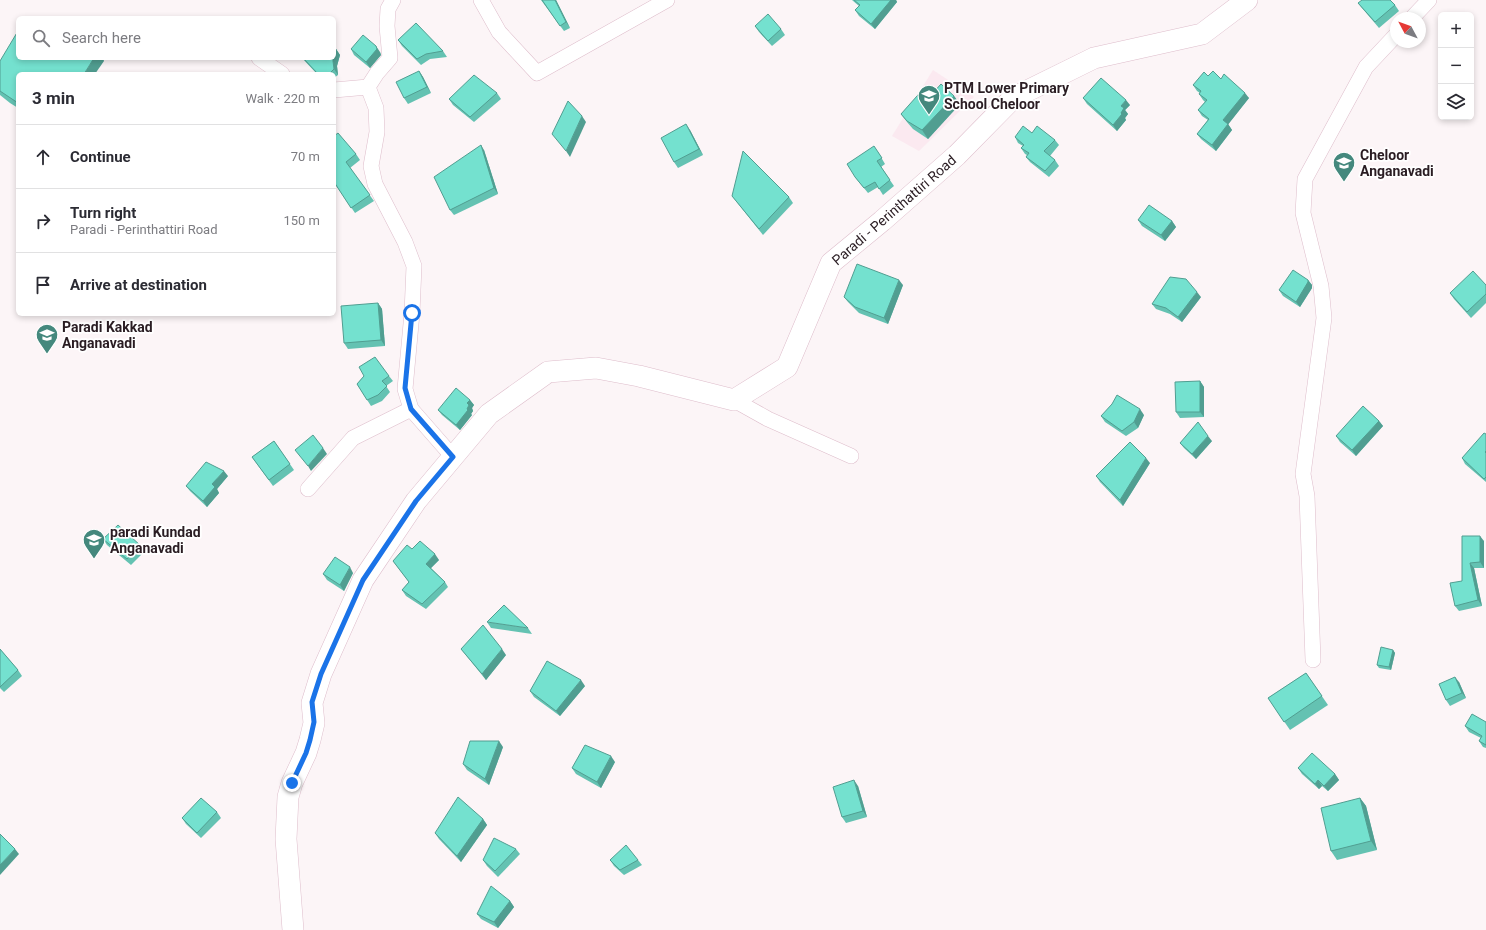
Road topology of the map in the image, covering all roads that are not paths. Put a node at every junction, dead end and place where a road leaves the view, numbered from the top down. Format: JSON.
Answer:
{"nodes":[{"id":1,"x":393,"y":0,"type":"edge"},
{"id":2,"x":481,"y":0,"type":"edge"},
{"id":3,"x":667,"y":0,"type":"edge"},
{"id":4,"x":1248,"y":0,"type":"edge"},
{"id":5,"x":1428,"y":0,"type":"edge"},
{"id":6,"x":1417,"y":12,"type":"edge"},
{"id":7,"x":1390,"y":41,"type":"edge"},
{"id":8,"x":262,"y":60,"type":"edge"},
{"id":9,"x":279,"y":72,"type":"edge"},
{"id":10,"x":368,"y":87,"type":"junction"},
{"id":11,"x":336,"y":90,"type":"edge"},
{"id":12,"x":734,"y":400,"type":"junction"},
{"id":13,"x":411,"y":409,"type":"junction"},
{"id":14,"x":851,"y":456,"type":"dead end"},
{"id":15,"x":453,"y":457,"type":"junction"},
{"id":16,"x":308,"y":489,"type":"dead end"},
{"id":17,"x":1312,"y":660,"type":"dead end"},
{"id":18,"x":293,"y":930,"type":"edge"}],
"edges":[{"from":1,"to":10,"type":"street"},
{"from":2,"to":3,"type":"street"},
{"from":4,"to":12,"type":"main road","name":"Paradi - Perinthattiri Road"},
{"from":5,"to":6,"type":"street"},
{"from":7,"to":17,"type":"street"},
{"from":8,"to":9,"type":"street"},
{"from":10,"to":11,"type":"street"},
{"from":10,"to":13,"type":"street"},
{"from":12,"to":14,"type":"street"},
{"from":12,"to":15,"type":"main road"},
{"from":13,"to":15,"type":"street"},
{"from":13,"to":16,"type":"street"},
{"from":15,"to":18,"type":"main road"}]}
